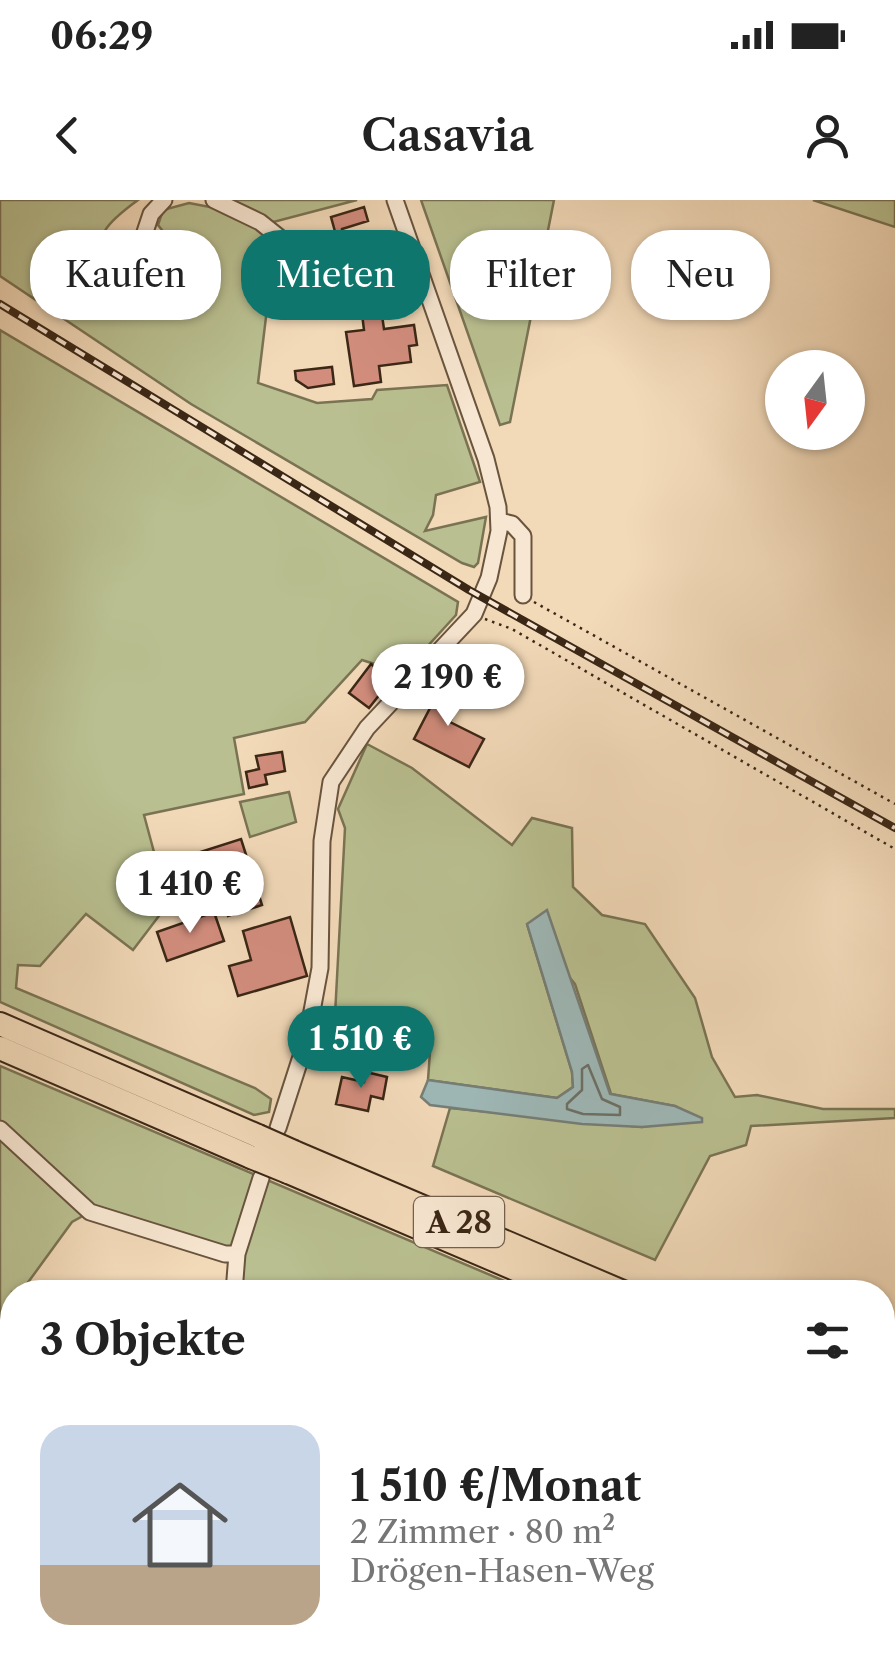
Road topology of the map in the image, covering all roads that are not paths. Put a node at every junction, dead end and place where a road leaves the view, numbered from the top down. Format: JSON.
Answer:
{"nodes":[{"id":1,"x":164,"y":200,"type":"edge"},
{"id":2,"x":214,"y":200,"type":"edge"},
{"id":3,"x":395,"y":200,"type":"edge"},
{"id":4,"x":146,"y":230,"type":"edge"},
{"id":5,"x":270,"y":230,"type":"edge"},
{"id":6,"x":404,"y":230,"type":"edge"},
{"id":7,"x":430,"y":303,"type":"edge"},
{"id":8,"x":496,"y":512,"type":"junction"},
{"id":9,"x":524,"y":595,"type":"road end"},
{"id":10,"x":0,"y":1024,"type":"edge"},
{"id":11,"x":0,"y":1048,"type":"edge"},
{"id":12,"x":0,"y":1128,"type":"edge"},
{"id":13,"x":262,"y":1150,"type":"junction"},
{"id":14,"x":291,"y":1162,"type":"junction"},
{"id":15,"x":237,"y":1254,"type":"junction"},
{"id":16,"x":235,"y":1280,"type":"edge"},
{"id":17,"x":543,"y":1280,"type":"edge"},
{"id":18,"x":592,"y":1280,"type":"edge"}],
"edges":[{"from":1,"to":4,"type":"street"},
{"from":2,"to":5,"type":"street"},
{"from":3,"to":6,"type":"street"},
{"from":7,"to":8,"type":"street"},
{"from":8,"to":9,"type":"street"},
{"from":8,"to":13,"type":"street"},
{"from":10,"to":13,"type":"highway","number":"A 28"},
{"from":11,"to":13,"type":"highway","number":"A 28"},
{"from":12,"to":15,"type":"street"},
{"from":13,"to":14,"type":"highway","number":"A 28","bridge":true},
{"from":13,"to":15,"type":"street"},
{"from":14,"to":17,"type":"highway","number":"A 28"},
{"from":14,"to":18,"type":"highway","number":"A 28"},
{"from":15,"to":16,"type":"street"}]}
